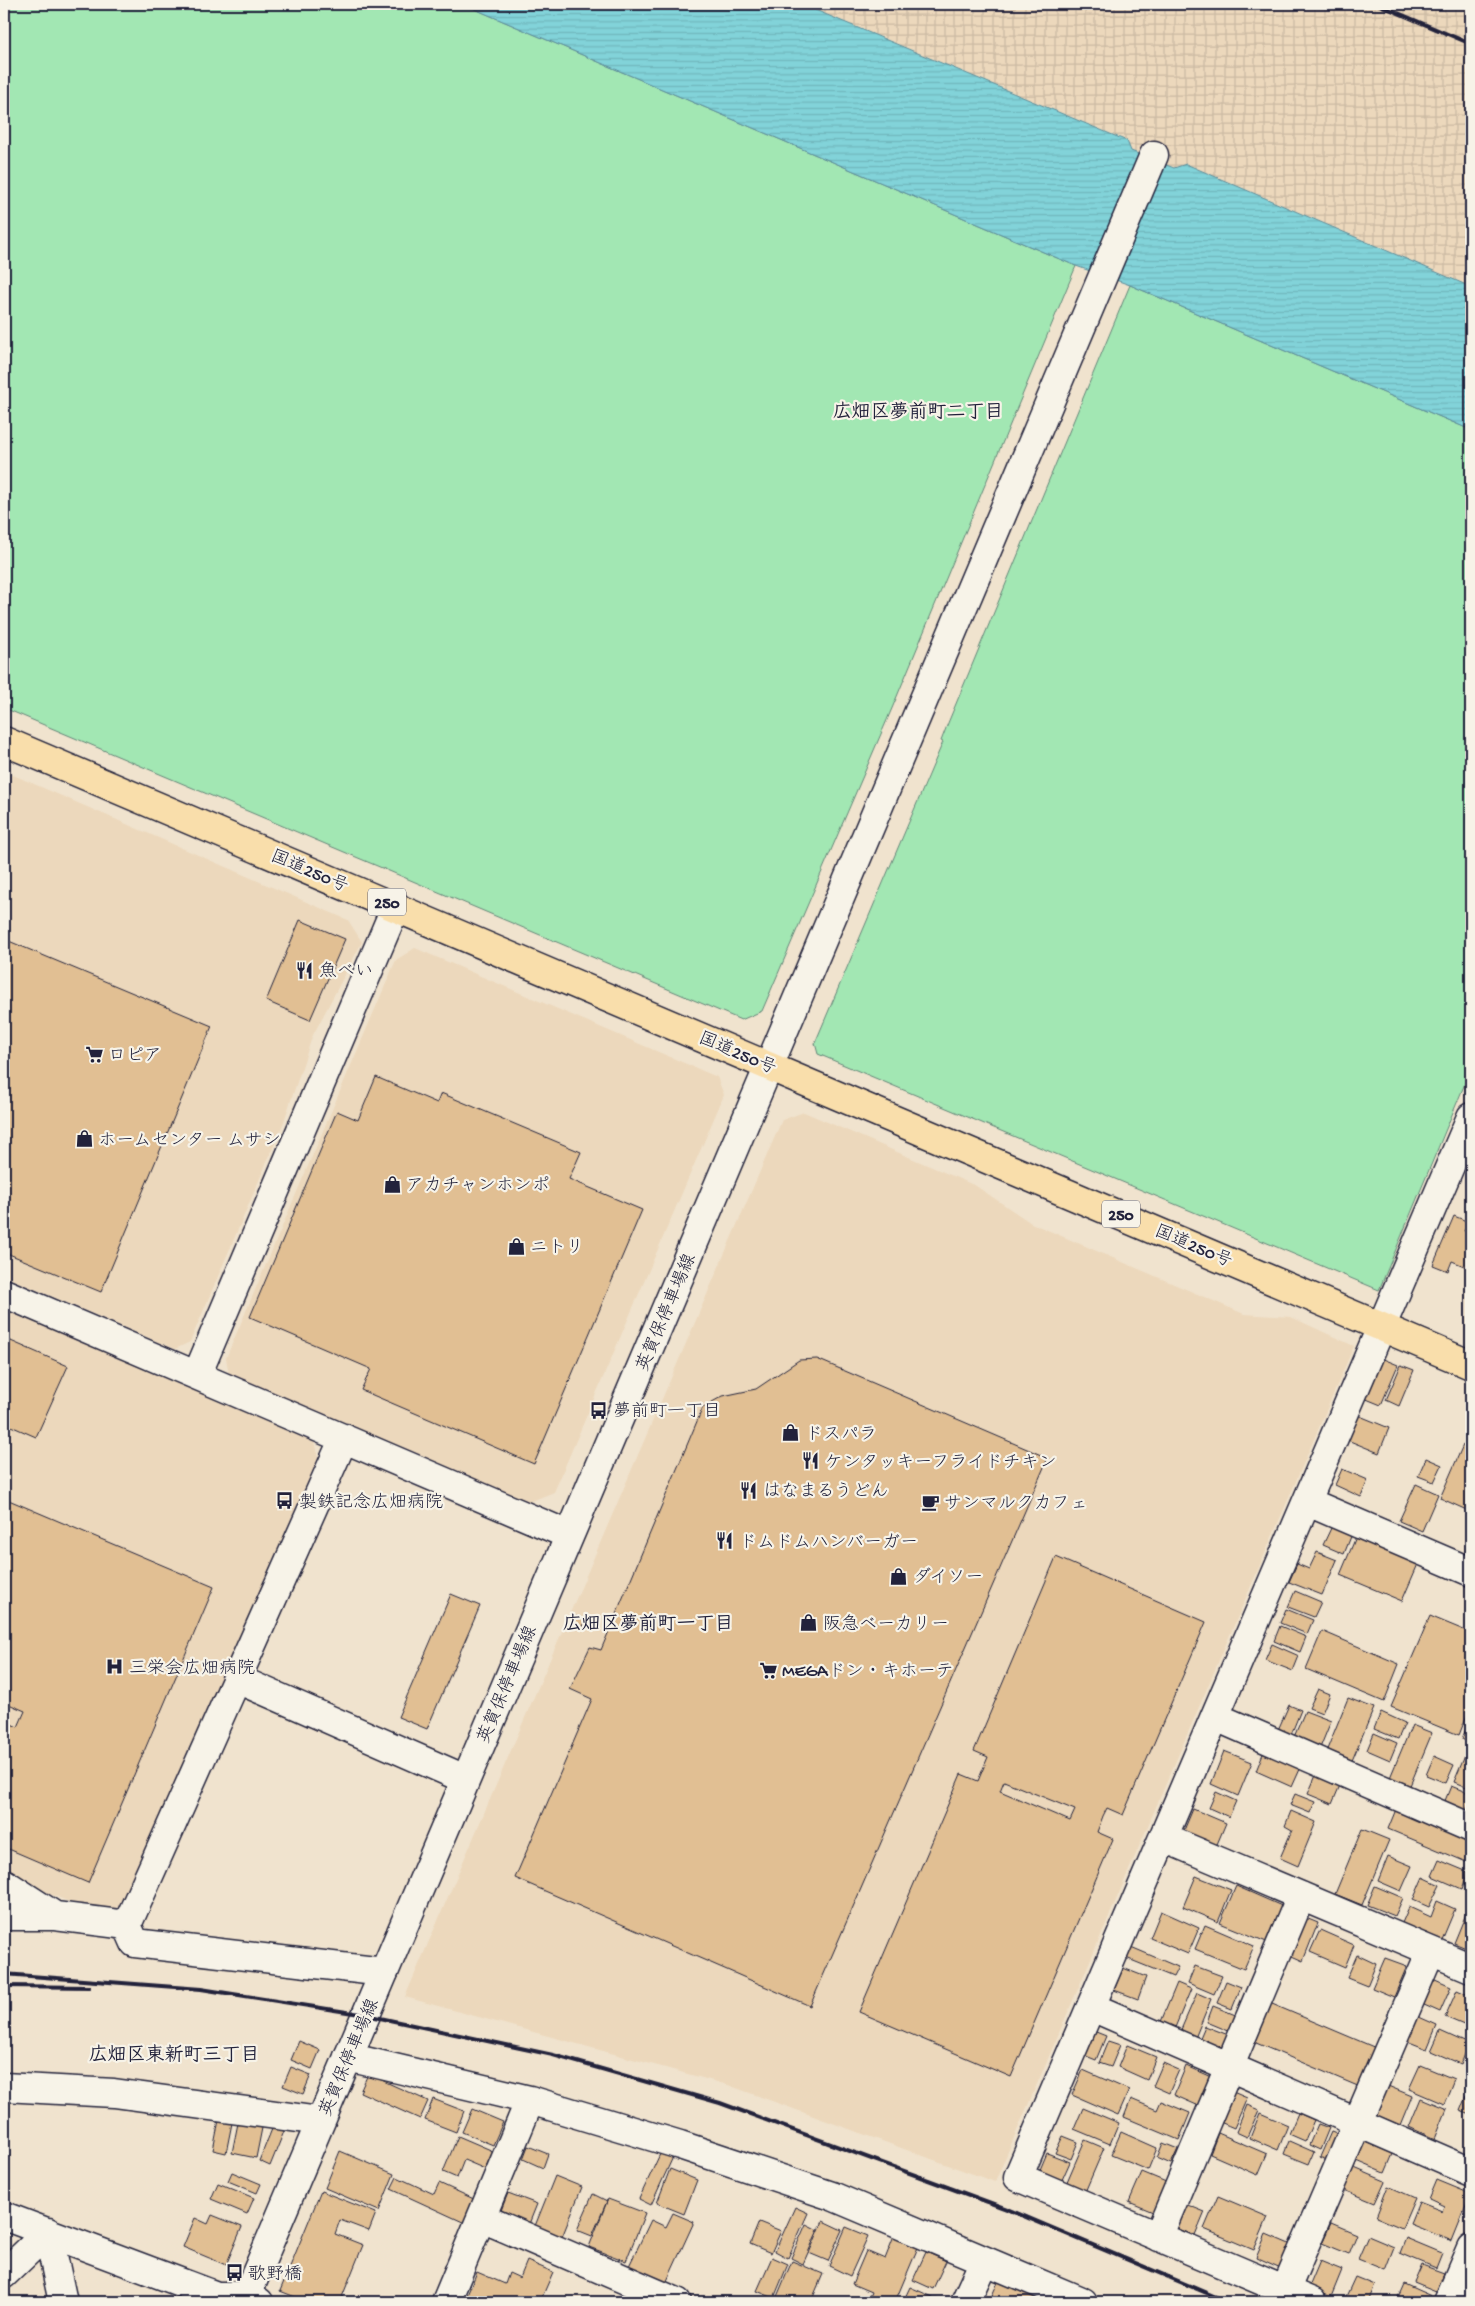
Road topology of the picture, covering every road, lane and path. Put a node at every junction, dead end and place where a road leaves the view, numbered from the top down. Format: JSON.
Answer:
{"nodes":[{"id":1,"x":1154,"y":155,"type":"dead end"},
{"id":2,"x":4,"y":741,"type":"edge"},
{"id":3,"x":396,"y":906,"type":"junction"},
{"id":4,"x":769,"y":1066,"type":"junction"},
{"id":5,"x":1471,"y":1117,"type":"edge"},
{"id":6,"x":1465,"y":1149,"type":"edge"},
{"id":7,"x":4,"y":1294,"type":"edge"},
{"id":8,"x":1382,"y":1326,"type":"junction"},
{"id":9,"x":1471,"y":1365,"type":"edge"},
{"id":10,"x":197,"y":1375,"type":"junction"},
{"id":11,"x":344,"y":1438,"type":"junction"},
{"id":12,"x":1308,"y":1502,"type":"junction"},
{"id":13,"x":569,"y":1535,"type":"junction"},
{"id":14,"x":1471,"y":1572,"type":"edge"},
{"id":15,"x":236,"y":1679,"type":"junction"},
{"id":16,"x":1216,"y":1717,"type":"junction"},
{"id":17,"x":465,"y":1779,"type":"junction"},
{"id":18,"x":1471,"y":1828,"type":"edge"},
{"id":19,"x":1164,"y":1838,"type":"junction"},
{"id":20,"x":4,"y":1883,"type":"edge"},
{"id":21,"x":1301,"y":1896,"type":"junction"},
{"id":22,"x":4,"y":1916,"type":"edge"},
{"id":23,"x":55,"y":1916,"type":"junction"},
{"id":24,"x":126,"y":1925,"type":"junction"},
{"id":25,"x":1431,"y":1951,"type":"junction"},
{"id":26,"x":1471,"y":1968,"type":"edge"},
{"id":27,"x":384,"y":1972,"type":"junction"},
{"id":28,"x":1092,"y":2007,"type":"junction"},
{"id":29,"x":348,"y":2057,"type":"junction"},
{"id":30,"x":1230,"y":2067,"type":"junction"},
{"id":31,"x":4,"y":2087,"type":"edge"},
{"id":32,"x":530,"y":2100,"type":"junction"},
{"id":33,"x":320,"y":2121,"type":"junction"},
{"id":34,"x":1358,"y":2123,"type":"junction"},
{"id":35,"x":1471,"y":2172,"type":"edge"},
{"id":36,"x":4,"y":2216,"type":"edge"},
{"id":37,"x":482,"y":2218,"type":"junction"},
{"id":38,"x":48,"y":2232,"type":"junction"},
{"id":39,"x":1158,"y":2237,"type":"junction"},
{"id":40,"x":1471,"y":2248,"type":"edge"},
{"id":41,"x":984,"y":2261,"type":"junction"},
{"id":42,"x":4,"y":2274,"type":"edge"},
{"id":43,"x":1285,"y":2291,"type":"junction"},
{"id":44,"x":250,"y":2300,"type":"edge"},
{"id":45,"x":63,"y":2302,"type":"edge"},
{"id":46,"x":446,"y":2302,"type":"edge"},
{"id":47,"x":676,"y":2302,"type":"edge"},
{"id":48,"x":965,"y":2302,"type":"edge"},
{"id":49,"x":1083,"y":2302,"type":"edge"},
{"id":50,"x":1312,"y":2302,"type":"edge"},
{"id":51,"x":1448,"y":2302,"type":"edge"}],
"edges":[{"from":1,"to":4,"type":"street","name":"英賀保停車場線"},
{"from":2,"to":3,"type":"highway","name":"国道250号","number":"250"},
{"from":3,"to":4,"type":"highway","name":"国道250号","number":"250"},
{"from":3,"to":10,"type":"street"},
{"from":4,"to":8,"type":"highway","name":"国道250号","number":"250"},
{"from":4,"to":13,"type":"street","name":"英賀保停車場線"},
{"from":5,"to":6,"type":"street"},
{"from":6,"to":8,"type":"street"},
{"from":7,"to":10,"type":"street"},
{"from":8,"to":9,"type":"highway","name":"国道250号","number":"250"},
{"from":8,"to":12,"type":"street"},
{"from":10,"to":11,"type":"street"},
{"from":11,"to":13,"type":"street"},
{"from":11,"to":15,"type":"street"},
{"from":12,"to":14,"type":"street"},
{"from":12,"to":16,"type":"street"},
{"from":13,"to":17,"type":"street","name":"英賀保停車場線"},
{"from":15,"to":17,"type":"street"},
{"from":15,"to":24,"type":"street"},
{"from":16,"to":18,"type":"street"},
{"from":16,"to":19,"type":"street"},
{"from":17,"to":27,"type":"street","name":"英賀保停車場線"},
{"from":19,"to":21,"type":"street"},
{"from":19,"to":28,"type":"street"},
{"from":20,"to":23,"type":"street"},
{"from":21,"to":25,"type":"street"},
{"from":21,"to":30,"type":"street"},
{"from":22,"to":23,"type":"street"},
{"from":23,"to":24,"type":"street"},
{"from":24,"to":27,"type":"street"},
{"from":25,"to":26,"type":"street"},
{"from":25,"to":34,"type":"street"},
{"from":27,"to":29,"type":"street","name":"英賀保停車場線"},
{"from":28,"to":30,"type":"street"},
{"from":28,"to":39,"type":"street"},
{"from":29,"to":32,"type":"street"},
{"from":29,"to":33,"type":"street","name":"英賀保停車場線"},
{"from":30,"to":34,"type":"street"},
{"from":30,"to":39,"type":"street"},
{"from":31,"to":33,"type":"street"},
{"from":32,"to":37,"type":"street"},
{"from":32,"to":41,"type":"street"},
{"from":33,"to":44,"type":"street","name":"英賀保停車場線"},
{"from":34,"to":35,"type":"street"},
{"from":34,"to":43,"type":"street"},
{"from":36,"to":38,"type":"street"},
{"from":37,"to":46,"type":"street"},
{"from":37,"to":47,"type":"street"},
{"from":38,"to":42,"type":"street"},
{"from":38,"to":44,"type":"street"},
{"from":38,"to":45,"type":"street"},
{"from":39,"to":43,"type":"street"},
{"from":40,"to":51,"type":"street"},
{"from":41,"to":48,"type":"street"},
{"from":41,"to":49,"type":"street"},
{"from":43,"to":50,"type":"street"}]}
